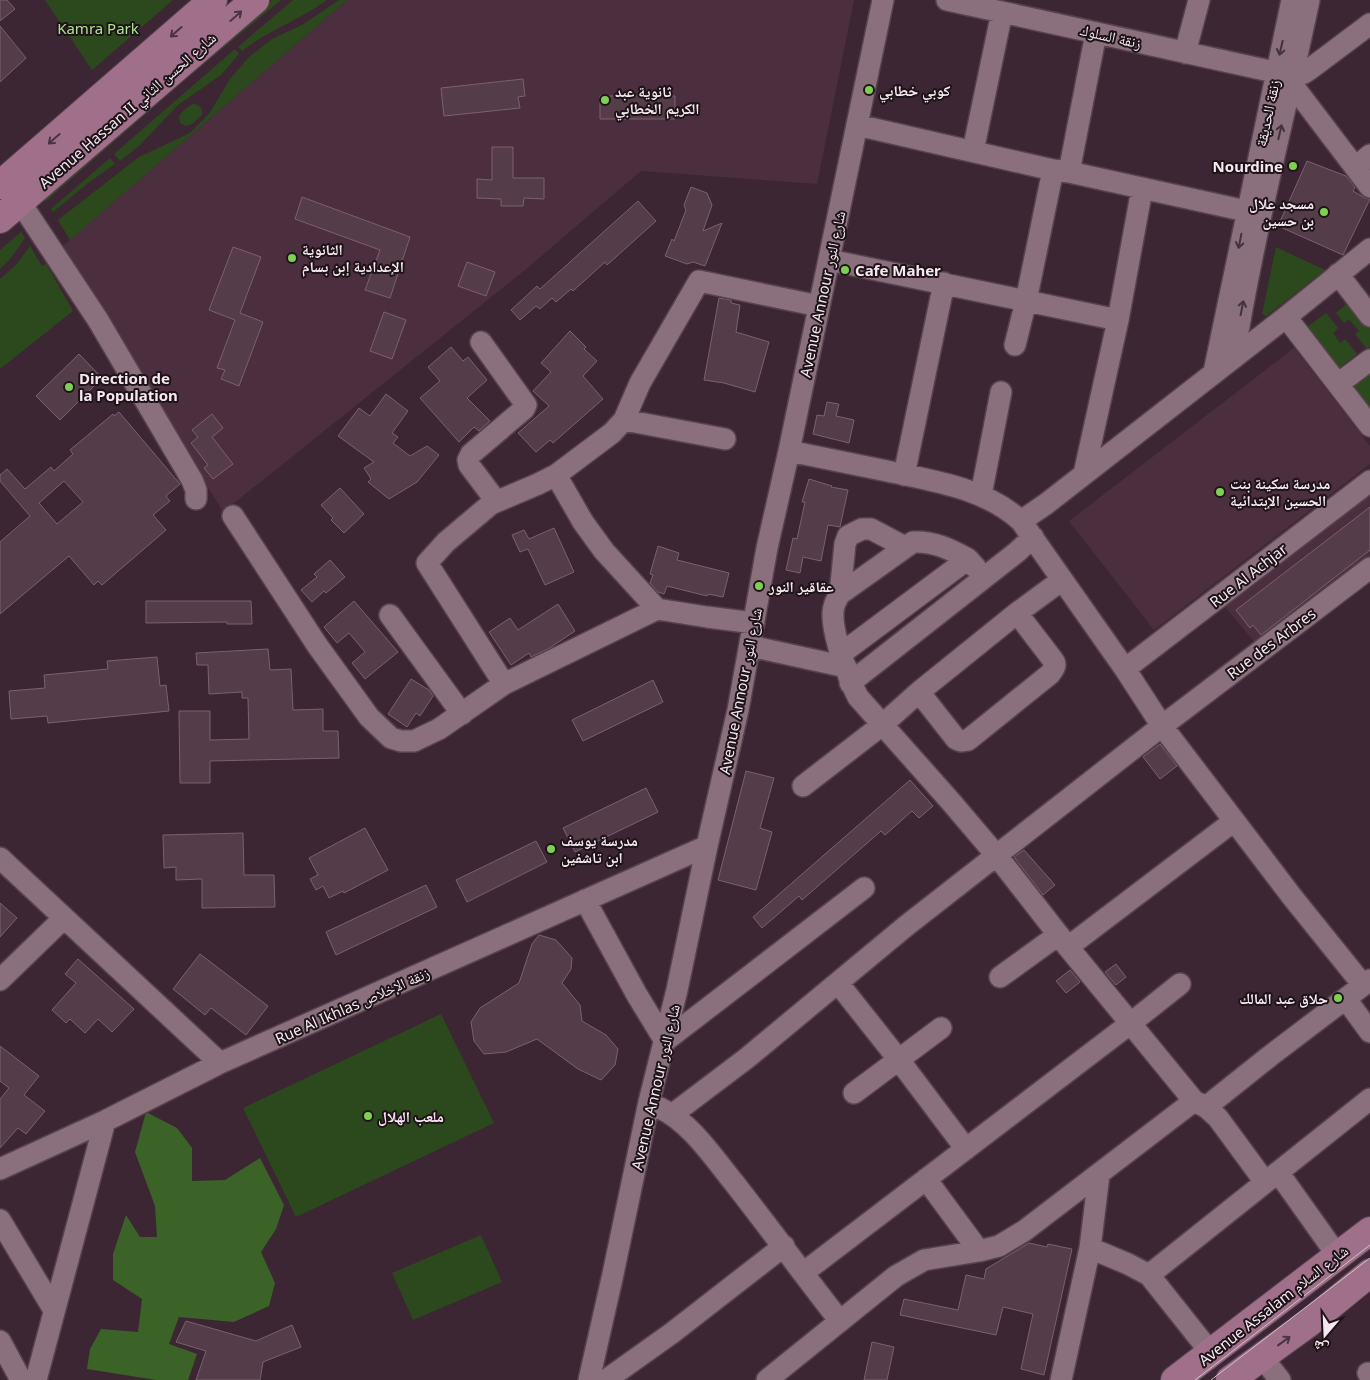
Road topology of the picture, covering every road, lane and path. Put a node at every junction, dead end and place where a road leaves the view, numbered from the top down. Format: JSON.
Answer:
{"nodes":[{"id":1,"x":213,"y":0,"type":"edge"},
{"id":2,"x":255,"y":0,"type":"edge"},
{"id":3,"x":883,"y":0,"type":"edge"},
{"id":4,"x":947,"y":0,"type":"edge"},
{"id":5,"x":1198,"y":0,"type":"edge"},
{"id":6,"x":1292,"y":0,"type":"edge"},
{"id":7,"x":1309,"y":0,"type":"edge"},
{"id":8,"x":1002,"y":12,"type":"junction"},
{"id":9,"x":1370,"y":24,"type":"edge"},
{"id":10,"x":1096,"y":33,"type":"junction"},
{"id":11,"x":1185,"y":53,"type":"junction"},
{"id":12,"x":1287,"y":77,"type":"junction"},
{"id":13,"x":857,"y":125,"type":"junction"},
{"id":14,"x":973,"y":151,"type":"junction"},
{"id":15,"x":1363,"y":161,"type":"edge"},
{"id":16,"x":1061,"y":171,"type":"junction"},
{"id":17,"x":1370,"y":186,"type":"edge"},
{"id":18,"x":1142,"y":190,"type":"junction"},
{"id":19,"x":6,"y":202,"type":"edge"},
{"id":20,"x":1246,"y":211,"type":"junction"},
{"id":21,"x":1370,"y":249,"type":"edge"},
{"id":22,"x":829,"y":260,"type":"junction"},
{"id":23,"x":1338,"y":274,"type":"junction"},
{"id":24,"x":944,"y":283,"type":"junction"},
{"id":25,"x":1026,"y":301,"type":"junction"},
{"id":26,"x":819,"y":306,"type":"junction"},
{"id":27,"x":1370,"y":316,"type":"edge"},
{"id":28,"x":1286,"y":317,"type":"junction"},
{"id":29,"x":1118,"y":320,"type":"junction"},
{"id":30,"x":481,"y":342,"type":"dead end"},
{"id":31,"x":1015,"y":345,"type":"dead end"},
{"id":32,"x":1234,"y":356,"type":"junction"},
{"id":33,"x":1370,"y":360,"type":"edge"},
{"id":34,"x":1214,"y":372,"type":"junction"},
{"id":35,"x":1338,"y":384,"type":"junction"},
{"id":36,"x":1001,"y":392,"type":"dead end"},
{"id":37,"x":624,"y":420,"type":"junction"},
{"id":38,"x":1370,"y":426,"type":"edge"},
{"id":39,"x":725,"y":439,"type":"dead end"},
{"id":40,"x":789,"y":451,"type":"junction"},
{"id":41,"x":556,"y":474,"type":"junction"},
{"id":42,"x":1084,"y":474,"type":"junction"},
{"id":43,"x":904,"y":475,"type":"junction"},
{"id":44,"x":1370,"y":481,"type":"edge"},
{"id":45,"x":981,"y":495,"type":"junction"},
{"id":46,"x":196,"y":499,"type":"dead end"},
{"id":47,"x":496,"y":501,"type":"junction"},
{"id":48,"x":233,"y":516,"type":"dead end"},
{"id":49,"x":1027,"y":529,"type":"junction"},
{"id":50,"x":905,"y":547,"type":"junction"},
{"id":51,"x":968,"y":559,"type":"junction"},
{"id":52,"x":1370,"y":568,"type":"edge"},
{"id":53,"x":985,"y":577,"type":"junction"},
{"id":54,"x":1062,"y":580,"type":"junction"},
{"id":55,"x":840,"y":594,"type":"junction"},
{"id":56,"x":658,"y":609,"type":"junction"},
{"id":57,"x":1017,"y":613,"type":"junction"},
{"id":58,"x":390,"y":615,"type":"dead end"},
{"id":59,"x":754,"y":623,"type":"junction"},
{"id":60,"x":750,"y":646,"type":"junction"},
{"id":61,"x":846,"y":667,"type":"junction"},
{"id":62,"x":1125,"y":669,"type":"junction"},
{"id":63,"x":504,"y":684,"type":"junction"},
{"id":64,"x":919,"y":692,"type":"junction"},
{"id":65,"x":462,"y":714,"type":"junction"},
{"id":66,"x":1167,"y":722,"type":"junction"},
{"id":67,"x":882,"y":725,"type":"junction"},
{"id":68,"x":803,"y":786,"type":"dead end"},
{"id":69,"x":1234,"y":821,"type":"junction"},
{"id":70,"x":707,"y":846,"type":"junction"},
{"id":71,"x":996,"y":856,"type":"junction"},
{"id":72,"x":0,"y":858,"type":"edge"},
{"id":73,"x":864,"y":888,"type":"dead end"},
{"id":74,"x":585,"y":900,"type":"junction"},
{"id":75,"x":64,"y":918,"type":"junction"},
{"id":76,"x":1063,"y":941,"type":"junction"},
{"id":77,"x":1000,"y":978,"type":"dead end"},
{"id":78,"x":0,"y":980,"type":"edge"},
{"id":79,"x":1367,"y":982,"type":"edge"},
{"id":80,"x":838,"y":983,"type":"junction"},
{"id":81,"x":1180,"y":984,"type":"dead end"},
{"id":82,"x":1346,"y":999,"type":"junction"},
{"id":83,"x":1131,"y":1023,"type":"junction"},
{"id":84,"x":940,"y":1028,"type":"dead end"},
{"id":85,"x":1370,"y":1032,"type":"edge"},
{"id":86,"x":665,"y":1041,"type":"junction"},
{"id":87,"x":899,"y":1060,"type":"junction"},
{"id":88,"x":220,"y":1063,"type":"junction"},
{"id":89,"x":854,"y":1093,"type":"dead end"},
{"id":90,"x":1370,"y":1100,"type":"edge"},
{"id":91,"x":649,"y":1102,"type":"junction"},
{"id":92,"x":1200,"y":1104,"type":"junction"},
{"id":93,"x":673,"y":1114,"type":"junction"},
{"id":94,"x":105,"y":1121,"type":"junction"},
{"id":95,"x":966,"y":1149,"type":"junction"},
{"id":96,"x":0,"y":1168,"type":"edge"},
{"id":97,"x":1099,"y":1175,"type":"junction"},
{"id":98,"x":1272,"y":1177,"type":"junction"},
{"id":99,"x":926,"y":1179,"type":"junction"},
{"id":100,"x":0,"y":1220,"type":"edge"},
{"id":101,"x":1370,"y":1231,"type":"edge"},
{"id":102,"x":784,"y":1246,"type":"junction"},
{"id":103,"x":1090,"y":1248,"type":"junction"},
{"id":104,"x":979,"y":1251,"type":"junction"},
{"id":105,"x":1337,"y":1255,"type":"junction"},
{"id":106,"x":803,"y":1273,"type":"junction"},
{"id":107,"x":1370,"y":1273,"type":"edge"},
{"id":108,"x":1149,"y":1276,"type":"junction"},
{"id":109,"x":54,"y":1310,"type":"junction"},
{"id":110,"x":840,"y":1320,"type":"junction"},
{"id":111,"x":0,"y":1341,"type":"edge"},
{"id":112,"x":1211,"y":1353,"type":"junction"},
{"id":113,"x":1262,"y":1356,"type":"junction"},
{"id":114,"x":21,"y":1380,"type":"edge"},
{"id":115,"x":36,"y":1380,"type":"edge"},
{"id":116,"x":589,"y":1380,"type":"edge"},
{"id":117,"x":606,"y":1380,"type":"edge"},
{"id":118,"x":767,"y":1380,"type":"edge"},
{"id":119,"x":1061,"y":1380,"type":"edge"},
{"id":120,"x":1175,"y":1380,"type":"edge"},
{"id":121,"x":1230,"y":1380,"type":"edge"},
{"id":122,"x":1280,"y":1380,"type":"edge"}],
"edges":[{"from":1,"to":19,"type":"main road","name":"Avenue Hassan II شارع الحسن الثاني","one_way":true},
{"from":19,"to":2,"type":"main road","name":"Avenue Hassan II شارع الحسن الثاني","one_way":true},
{"from":3,"to":13,"type":"street","name":"Avenue Annour شارع النور"},
{"from":4,"to":8,"type":"street","name":"زنقة السلوك"},
{"from":5,"to":11,"type":"street"},
{"from":6,"to":12,"type":"street","name":"زنقة الحديقة","one_way":true},
{"from":7,"to":12,"type":"street","name":"زنقة الحديقة"},
{"from":8,"to":10,"type":"street","name":"زنقة السلوك"},
{"from":8,"to":14,"type":"street"},
{"from":9,"to":12,"type":"street"},
{"from":10,"to":11,"type":"street","name":"زنقة السلوك"},
{"from":10,"to":16,"type":"street"},
{"from":11,"to":12,"type":"street","name":"زنقة السلوك"},
{"from":12,"to":15,"type":"street"},
{"from":12,"to":20,"type":"street","name":"زنقة الحديقة"},
{"from":32,"to":12,"type":"street","name":"زنقة الحديقة","one_way":true},
{"from":13,"to":14,"type":"street"},
{"from":13,"to":22,"type":"street","name":"Avenue Annour شارع النور"},
{"from":14,"to":16,"type":"street"},
{"from":15,"to":17,"type":"street"},
{"from":16,"to":18,"type":"street"},
{"from":16,"to":25,"type":"street"},
{"from":18,"to":20,"type":"street"},
{"from":18,"to":29,"type":"street"},
{"from":19,"to":46,"type":"street"},
{"from":20,"to":34,"type":"street","name":"زنقة الحديقة","one_way":true},
{"from":21,"to":23,"type":"street"},
{"from":22,"to":24,"type":"street"},
{"from":22,"to":26,"type":"street","name":"Avenue Annour شارع النور"},
{"from":23,"to":27,"type":"street"},
{"from":23,"to":28,"type":"street"},
{"from":24,"to":25,"type":"street"},
{"from":24,"to":43,"type":"street"},
{"from":25,"to":29,"type":"street"},
{"from":25,"to":31,"type":"street"},
{"from":26,"to":37,"type":"street"},
{"from":26,"to":40,"type":"street","name":"Avenue Annour شارع النور"},
{"from":28,"to":32,"type":"street"},
{"from":28,"to":35,"type":"street"},
{"from":29,"to":42,"type":"street"},
{"from":30,"to":47,"type":"street"},
{"from":32,"to":34,"type":"street"},
{"from":33,"to":35,"type":"street"},
{"from":34,"to":42,"type":"street"},
{"from":35,"to":38,"type":"street"},
{"from":36,"to":45,"type":"street"},
{"from":37,"to":39,"type":"street"},
{"from":37,"to":41,"type":"street"},
{"from":40,"to":43,"type":"street"},
{"from":40,"to":59,"type":"street","name":"Avenue Annour شارع النور"},
{"from":41,"to":47,"type":"street"},
{"from":41,"to":56,"type":"street"},
{"from":42,"to":49,"type":"street"},
{"from":43,"to":45,"type":"street"},
{"from":44,"to":62,"type":"street","name":"Rue Al Achjar"},
{"from":45,"to":49,"type":"street"},
{"from":47,"to":63,"type":"street"},
{"from":48,"to":65,"type":"street"},
{"from":49,"to":53,"type":"street"},
{"from":49,"to":54,"type":"street"},
{"from":50,"to":51,"type":"street"},
{"from":50,"to":55,"type":"street"},
{"from":50,"to":55,"type":"street"},
{"from":51,"to":53,"type":"street"},
{"from":51,"to":61,"type":"street"},
{"from":52,"to":66,"type":"street","name":"Rue des Arbres"},
{"from":53,"to":61,"type":"street"},
{"from":54,"to":57,"type":"street"},
{"from":54,"to":62,"type":"street"},
{"from":55,"to":61,"type":"street"},
{"from":56,"to":59,"type":"street"},
{"from":56,"to":63,"type":"street"},
{"from":57,"to":64,"type":"street"},
{"from":57,"to":64,"type":"street"},
{"from":58,"to":65,"type":"street"},
{"from":59,"to":60,"type":"street","name":"Avenue Annour شارع النور"},
{"from":60,"to":61,"type":"street"},
{"from":60,"to":70,"type":"street","name":"Avenue Annour شارع النور"},
{"from":61,"to":67,"type":"street"},
{"from":62,"to":66,"type":"street"},
{"from":63,"to":65,"type":"street"},
{"from":64,"to":67,"type":"street"},
{"from":66,"to":69,"type":"street"},
{"from":66,"to":71,"type":"street","name":"Rue des Arbres"},
{"from":67,"to":68,"type":"street"},
{"from":67,"to":71,"type":"street"},
{"from":69,"to":76,"type":"street"},
{"from":69,"to":79,"type":"street"},
{"from":70,"to":74,"type":"street","name":"Rue Al Ikhlas زنقة الإخلاص"},
{"from":70,"to":86,"type":"street","name":"Avenue Annour شارع النور"},
{"from":71,"to":76,"type":"street"},
{"from":71,"to":80,"type":"street","name":"Rue des Arbres"},
{"from":72,"to":75,"type":"street"},
{"from":73,"to":86,"type":"street"},
{"from":74,"to":86,"type":"street"},
{"from":74,"to":88,"type":"street","name":"Rue Al Ikhlas زنقة الإخلاص"},
{"from":75,"to":78,"type":"street"},
{"from":75,"to":88,"type":"street"},
{"from":76,"to":77,"type":"street"},
{"from":76,"to":83,"type":"street"},
{"from":79,"to":82,"type":"street"},
{"from":80,"to":87,"type":"street"},
{"from":80,"to":93,"type":"street","name":"Rue des Arbres"},
{"from":81,"to":83,"type":"street"},
{"from":82,"to":85,"type":"street"},
{"from":82,"to":92,"type":"street"},
{"from":83,"to":92,"type":"street"},
{"from":83,"to":95,"type":"street"},
{"from":84,"to":87,"type":"street"},
{"from":86,"to":91,"type":"street","name":"Avenue Annour شارع النور"},
{"from":87,"to":89,"type":"street"},
{"from":87,"to":95,"type":"street"},
{"from":88,"to":94,"type":"street","name":"Rue Al Ikhlas زنقة الإخلاص"},
{"from":90,"to":98,"type":"street"},
{"from":91,"to":93,"type":"street"},
{"from":91,"to":116,"type":"street","name":"Avenue Annour شارع النور"},
{"from":92,"to":97,"type":"street"},
{"from":92,"to":98,"type":"street"},
{"from":93,"to":102,"type":"street"},
{"from":94,"to":96,"type":"street","name":"Rue Al Ikhlas زنقة الإخلاص"},
{"from":94,"to":109,"type":"street"},
{"from":95,"to":99,"type":"street"},
{"from":97,"to":103,"type":"street"},
{"from":97,"to":104,"type":"street"},
{"from":98,"to":105,"type":"street"},
{"from":98,"to":108,"type":"street"},
{"from":99,"to":104,"type":"street"},
{"from":99,"to":106,"type":"street"},
{"from":100,"to":109,"type":"street"},
{"from":101,"to":105,"type":"main road","name":"Avenue Assalam شارع السلام"},
{"from":102,"to":106,"type":"street"},
{"from":102,"to":117,"type":"street"},
{"from":103,"to":108,"type":"street"},
{"from":103,"to":119,"type":"street"},
{"from":104,"to":110,"type":"street"},
{"from":105,"to":112,"type":"main road","name":"Avenue Assalam شارع السلام"},
{"from":106,"to":110,"type":"street"},
{"from":113,"to":107,"type":"main road","one_way":true},
{"from":108,"to":112,"type":"street"},
{"from":109,"to":115,"type":"street"},
{"from":110,"to":118,"type":"street"},
{"from":111,"to":114,"type":"street"},
{"from":112,"to":120,"type":"main road","name":"Avenue Assalam شارع السلام"},
{"from":113,"to":121,"type":"main road"},
{"from":113,"to":122,"type":"street"}]}
